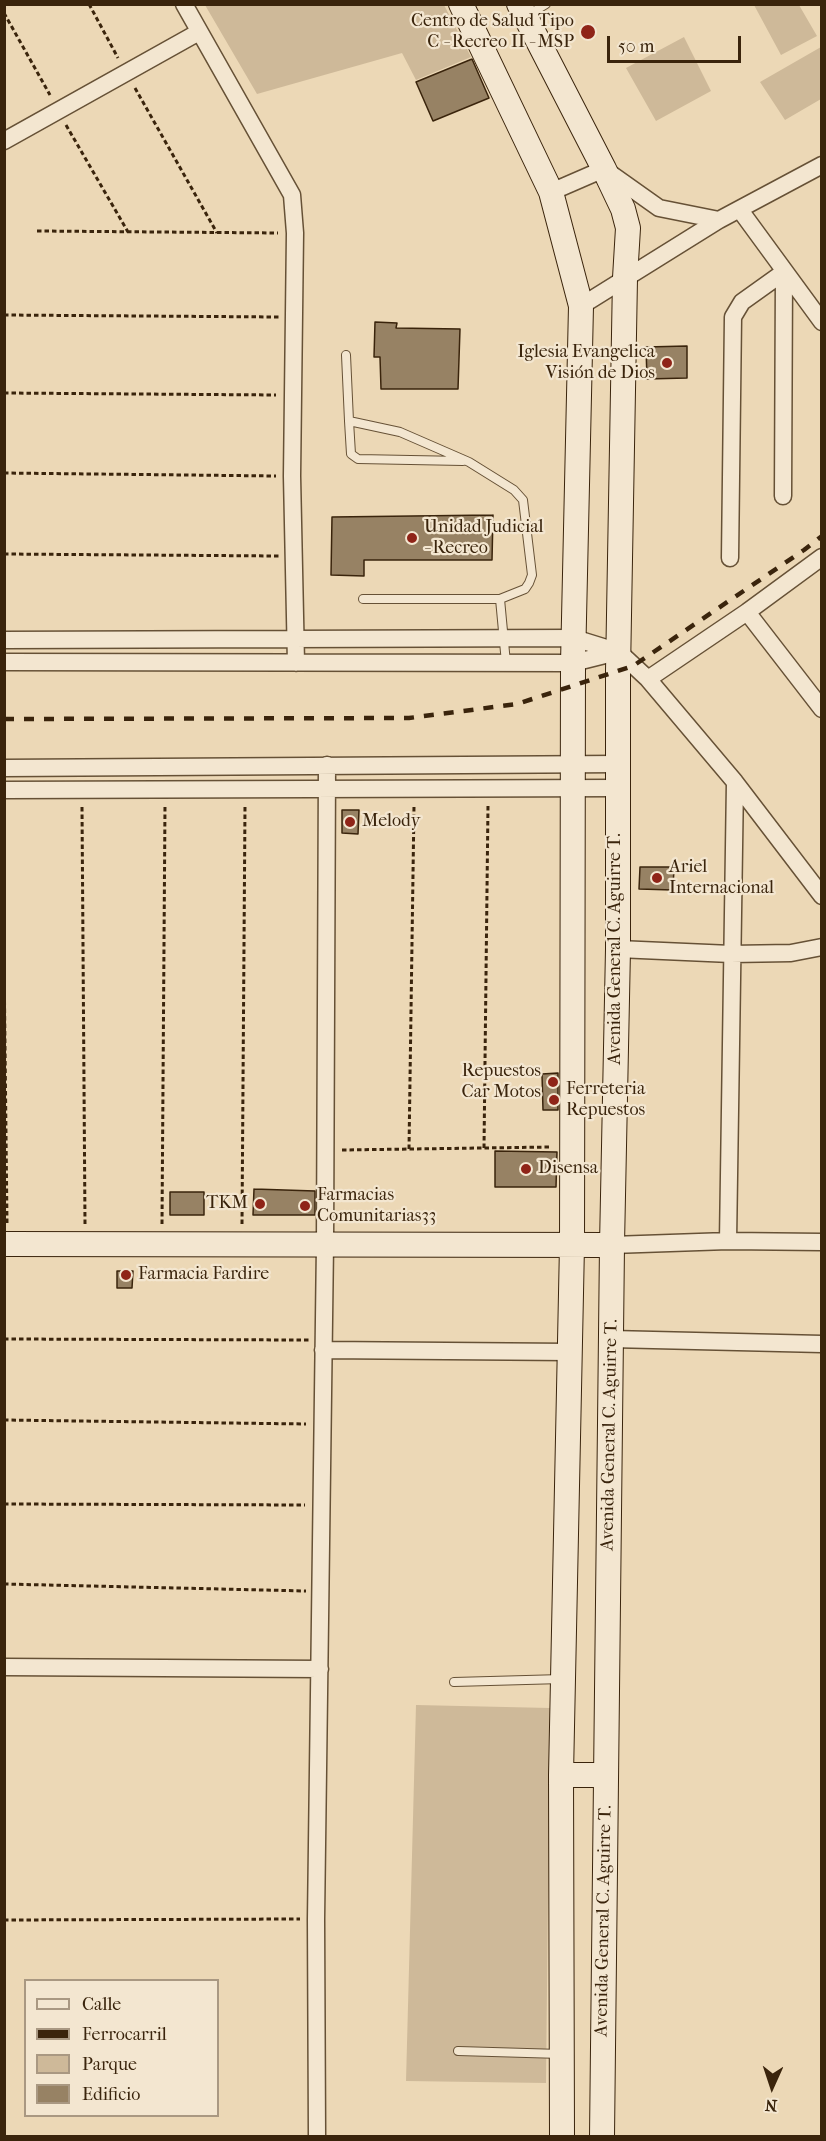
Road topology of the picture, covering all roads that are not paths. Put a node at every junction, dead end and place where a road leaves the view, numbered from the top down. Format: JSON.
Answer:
{"nodes":[{"id":1,"x":184,"y":4,"type":"edge"},
{"id":2,"x":461,"y":4,"type":"edge"},
{"id":3,"x":546,"y":4,"type":"edge"},
{"id":4,"x":522,"y":10,"type":"edge"},
{"id":5,"x":199,"y":32,"type":"junction"},
{"id":6,"x":4,"y":141,"type":"edge"},
{"id":7,"x":822,"y":165,"type":"edge"},
{"id":8,"x":604,"y":169,"type":"junction"},
{"id":9,"x":551,"y":192,"type":"junction"},
{"id":10,"x":740,"y":210,"type":"junction"},
{"id":11,"x":719,"y":220,"type":"junction"},
{"id":12,"x":784,"y":272,"type":"junction"},
{"id":13,"x":625,"y":278,"type":"junction"},
{"id":14,"x":581,"y":306,"type":"junction"},
{"id":15,"x":822,"y":322,"type":"edge"},
{"id":16,"x":346,"y":355,"type":"dead end"},
{"id":17,"x":349,"y":421,"type":"junction"},
{"id":18,"x":470,"y":462,"type":"junction"},
{"id":19,"x":783,"y":496,"type":"dead end"},
{"id":20,"x":822,"y":557,"type":"edge"},
{"id":21,"x":730,"y":558,"type":"dead end"},
{"id":22,"x":363,"y":599,"type":"dead end"},
{"id":23,"x":500,"y":599,"type":"junction"},
{"id":24,"x":747,"y":612,"type":"junction"},
{"id":25,"x":503,"y":638,"type":"junction"},
{"id":26,"x":574,"y":638,"type":"junction"},
{"id":27,"x":296,"y":639,"type":"junction"},
{"id":28,"x":4,"y":640,"type":"edge"},
{"id":29,"x":58,"y":640,"type":"junction"},
{"id":30,"x":619,"y":652,"type":"junction"},
{"id":31,"x":4,"y":662,"type":"edge"},
{"id":32,"x":58,"y":662,"type":"junction"},
{"id":33,"x":296,"y":663,"type":"junction"},
{"id":34,"x":506,"y":663,"type":"junction"},
{"id":35,"x":573,"y":663,"type":"junction"},
{"id":36,"x":648,"y":679,"type":"junction"},
{"id":37,"x":822,"y":709,"type":"edge"},
{"id":38,"x":327,"y":765,"type":"junction"},
{"id":39,"x":4,"y":768,"type":"edge"},
{"id":40,"x":617,"y":776,"type":"junction"},
{"id":41,"x":574,"y":777,"type":"junction"},
{"id":42,"x":735,"y":782,"type":"junction"},
{"id":43,"x":327,"y":789,"type":"junction"},
{"id":44,"x":4,"y":790,"type":"edge"},
{"id":45,"x":822,"y":896,"type":"edge"},
{"id":46,"x":822,"y":947,"type":"edge"},
{"id":47,"x":618,"y":949,"type":"junction"},
{"id":48,"x":731,"y":954,"type":"junction"},
{"id":49,"x":728,"y":1241,"type":"junction"},
{"id":50,"x":822,"y":1242,"type":"edge"},
{"id":51,"x":6,"y":1244,"type":"edge"},
{"id":52,"x":325,"y":1244,"type":"junction"},
{"id":53,"x":572,"y":1245,"type":"junction"},
{"id":54,"x":612,"y":1245,"type":"junction"},
{"id":55,"x":611,"y":1340,"type":"junction"},
{"id":56,"x":822,"y":1344,"type":"edge"},
{"id":57,"x":324,"y":1345,"type":"junction"},
{"id":58,"x":570,"y":1352,"type":"junction"},
{"id":59,"x":4,"y":1667,"type":"edge"},
{"id":60,"x":320,"y":1669,"type":"junction"},
{"id":61,"x":563,"y":1679,"type":"junction"},
{"id":62,"x":454,"y":1682,"type":"dead end"},
{"id":63,"x":561,"y":1775,"type":"junction"},
{"id":64,"x":606,"y":1775,"type":"junction"},
{"id":65,"x":458,"y":2051,"type":"dead end"},
{"id":66,"x":561,"y":2054,"type":"junction"},
{"id":67,"x":317,"y":2136,"type":"edge"},
{"id":68,"x":562,"y":2136,"type":"edge"},
{"id":69,"x":602,"y":2136,"type":"edge"}],
"edges":[{"from":1,"to":5,"type":"street"},
{"from":2,"to":9,"type":"street"},
{"from":3,"to":4,"type":"lane"},
{"from":4,"to":8,"type":"street","name":"Avenida General C. Aguirre T."},
{"from":5,"to":6,"type":"street"},
{"from":5,"to":27,"type":"street"},
{"from":7,"to":10,"type":"street"},
{"from":8,"to":9,"type":"street"},
{"from":8,"to":11,"type":"street"},
{"from":8,"to":13,"type":"street","name":"Avenida General C. Aguirre T."},
{"from":9,"to":14,"type":"street"},
{"from":10,"to":11,"type":"street"},
{"from":10,"to":12,"type":"street"},
{"from":11,"to":13,"type":"street"},
{"from":12,"to":15,"type":"street"},
{"from":12,"to":19,"type":"street"},
{"from":12,"to":21,"type":"street"},
{"from":13,"to":14,"type":"street"},
{"from":13,"to":30,"type":"street","name":"Avenida General C. Aguirre T."},
{"from":14,"to":26,"type":"street"},
{"from":16,"to":17,"type":"lane"},
{"from":17,"to":18,"type":"lane"},
{"from":17,"to":18,"type":"lane"},
{"from":18,"to":23,"type":"lane"},
{"from":20,"to":24,"type":"street"},
{"from":22,"to":23,"type":"lane"},
{"from":23,"to":25,"type":"lane"},
{"from":24,"to":36,"type":"street"},
{"from":24,"to":37,"type":"street"},
{"from":25,"to":26,"type":"street"},
{"from":25,"to":27,"type":"street"},
{"from":25,"to":34,"type":"lane"},
{"from":26,"to":30,"type":"street"},
{"from":26,"to":35,"type":"street"},
{"from":27,"to":29,"type":"street"},
{"from":27,"to":33,"type":"street"},
{"from":28,"to":29,"type":"street"},
{"from":29,"to":32,"type":"street"},
{"from":30,"to":35,"type":"street"},
{"from":30,"to":36,"type":"street"},
{"from":30,"to":40,"type":"street","name":"Avenida General C. Aguirre T."},
{"from":31,"to":32,"type":"street"},
{"from":32,"to":33,"type":"street"},
{"from":33,"to":34,"type":"street"},
{"from":34,"to":35,"type":"street"},
{"from":35,"to":41,"type":"street"},
{"from":36,"to":42,"type":"street"},
{"from":38,"to":39,"type":"street"},
{"from":38,"to":41,"type":"street"},
{"from":38,"to":43,"type":"street"},
{"from":40,"to":41,"type":"street"},
{"from":40,"to":41,"type":"street"},
{"from":40,"to":47,"type":"street","name":"Avenida General C. Aguirre T."},
{"from":41,"to":43,"type":"street"},
{"from":41,"to":53,"type":"street"},
{"from":42,"to":45,"type":"street"},
{"from":42,"to":48,"type":"street"},
{"from":43,"to":44,"type":"street"},
{"from":43,"to":52,"type":"street"},
{"from":46,"to":48,"type":"street"},
{"from":47,"to":48,"type":"street"},
{"from":47,"to":54,"type":"street","name":"Avenida General C. Aguirre T."},
{"from":48,"to":49,"type":"street"},
{"from":49,"to":50,"type":"street"},
{"from":49,"to":54,"type":"street"},
{"from":51,"to":52,"type":"street"},
{"from":52,"to":53,"type":"street"},
{"from":52,"to":57,"type":"street"},
{"from":53,"to":54,"type":"street"},
{"from":53,"to":58,"type":"street"},
{"from":54,"to":55,"type":"street","name":"Avenida General C. Aguirre T."},
{"from":55,"to":56,"type":"street"},
{"from":55,"to":64,"type":"street","name":"Avenida General C. Aguirre T."},
{"from":57,"to":58,"type":"street"},
{"from":57,"to":60,"type":"street"},
{"from":58,"to":61,"type":"street"},
{"from":59,"to":60,"type":"street"},
{"from":60,"to":67,"type":"street"},
{"from":61,"to":62,"type":"lane"},
{"from":61,"to":63,"type":"street"},
{"from":63,"to":64,"type":"street"},
{"from":63,"to":66,"type":"street"},
{"from":64,"to":69,"type":"street","name":"Avenida General C. Aguirre T."},
{"from":65,"to":66,"type":"lane"},
{"from":66,"to":68,"type":"street"}]}
